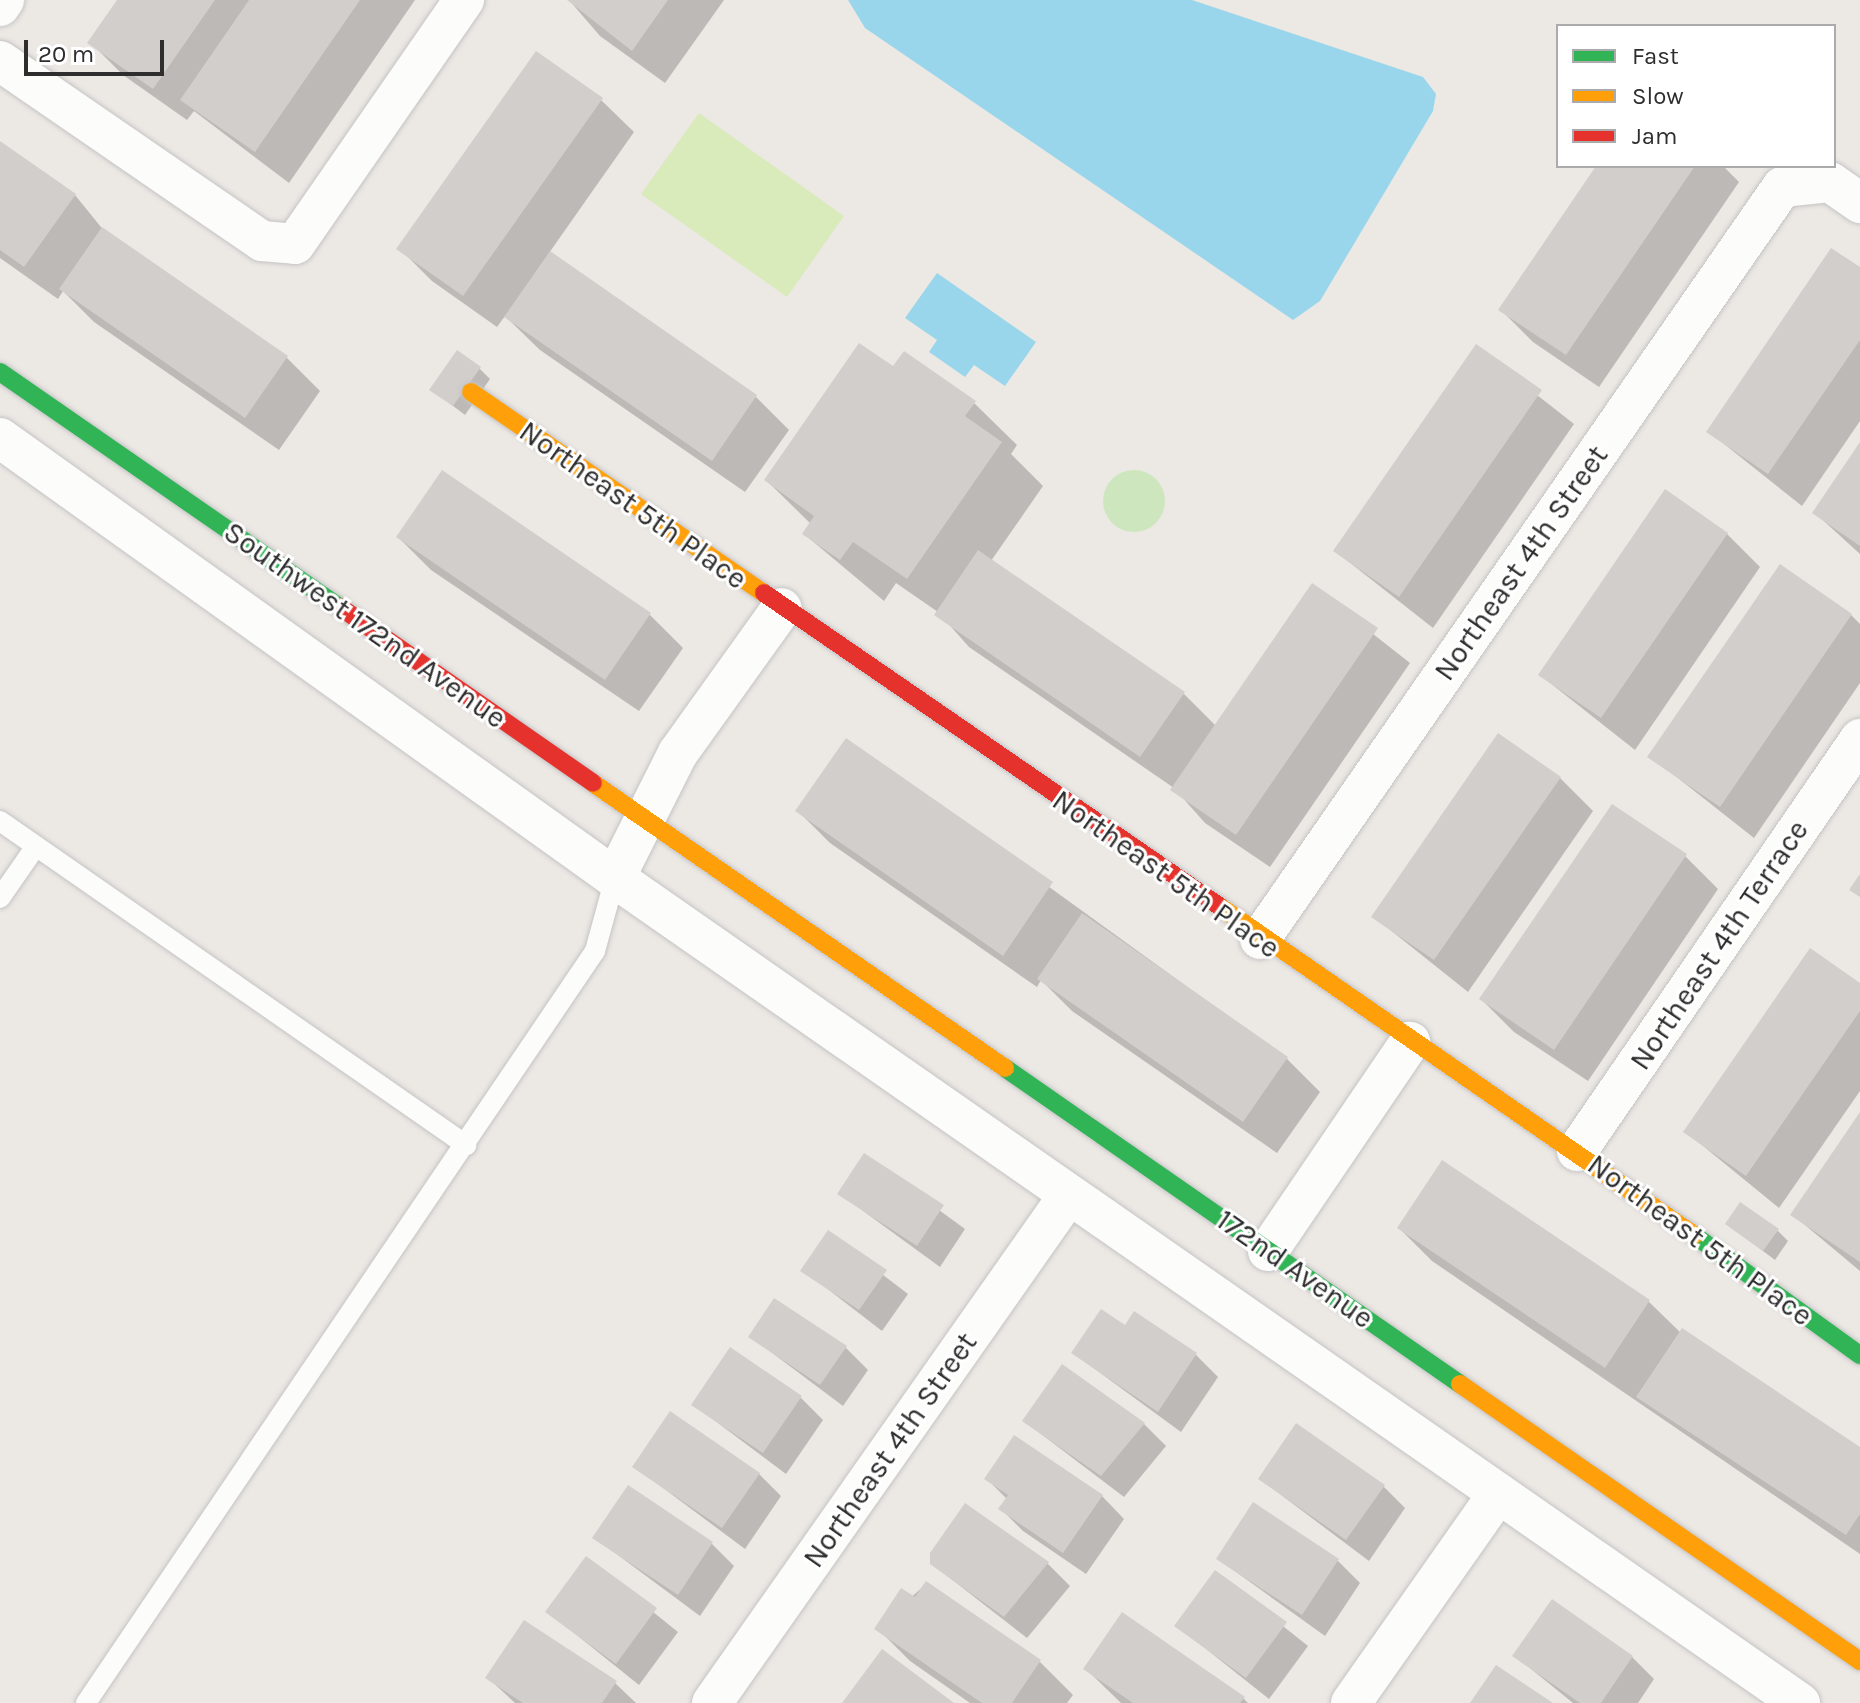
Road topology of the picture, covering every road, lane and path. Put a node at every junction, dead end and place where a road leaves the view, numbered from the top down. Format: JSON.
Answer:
{"nodes":[{"id":1,"x":4,"y":0,"type":"edge"},
{"id":2,"x":464,"y":0,"type":"edge"},
{"id":3,"x":0,"y":6,"type":"edge"},
{"id":4,"x":0,"y":61,"type":"edge"},
{"id":5,"x":1860,"y":203,"type":"edge"},
{"id":6,"x":0,"y":372,"type":"edge"},
{"id":7,"x":471,"y":392,"type":"dead end"},
{"id":8,"x":0,"y":438,"type":"edge"},
{"id":9,"x":782,"y":608,"type":"junction"},
{"id":10,"x":1860,"y":739,"type":"edge"},
{"id":11,"x":643,"y":818,"type":"junction"},
{"id":12,"x":0,"y":821,"type":"edge"},
{"id":13,"x":36,"y":846,"type":"junction"},
{"id":14,"x":615,"y":878,"type":"junction"},
{"id":15,"x":729,"y":878,"type":"joint"},
{"id":16,"x":0,"y":898,"type":"edge"},
{"id":17,"x":1260,"y":939,"type":"junction"},
{"id":18,"x":1410,"y":1042,"type":"junction"},
{"id":19,"x":466,"y":1145,"type":"junction"},
{"id":20,"x":1577,"y":1151,"type":"junction"},
{"id":21,"x":1068,"y":1196,"type":"junction"},
{"id":22,"x":1268,"y":1251,"type":"junction"},
{"id":23,"x":1860,"y":1355,"type":"edge"},
{"id":24,"x":1498,"y":1494,"type":"junction"},
{"id":25,"x":1860,"y":1661,"type":"edge"},
{"id":26,"x":86,"y":1703,"type":"edge"},
{"id":27,"x":712,"y":1703,"type":"edge"},
{"id":28,"x":1351,"y":1703,"type":"edge"},
{"id":29,"x":1800,"y":1703,"type":"edge"}],
"edges":[{"from":1,"to":3,"type":"street"},
{"from":2,"to":4,"type":"street"},
{"from":5,"to":17,"type":"street","name":"Northeast 4th Street"},
{"from":6,"to":11,"type":"street","name":"Southwest 172nd Avenue"},
{"from":7,"to":9,"type":"street","name":"Northeast 5th Place"},
{"from":8,"to":14,"type":"street","name":"Southwest 172nd Avenue"},
{"from":9,"to":11,"type":"street"},
{"from":9,"to":17,"type":"street","name":"Northeast 5th Place"},
{"from":10,"to":20,"type":"street","name":"Northeast 4th Terrace"},
{"from":11,"to":14,"type":"street"},
{"from":11,"to":15,"type":"street","name":"Southwest 172nd Avenue"},
{"from":12,"to":13,"type":"lane"},
{"from":13,"to":16,"type":"lane"},
{"from":13,"to":19,"type":"lane"},
{"from":14,"to":19,"type":"lane"},
{"from":14,"to":21,"type":"street","name":"Southwest 172nd Avenue"},
{"from":15,"to":22,"type":"street","name":"172nd Avenue"},
{"from":17,"to":18,"type":"street","name":"Northeast 5th Place"},
{"from":18,"to":20,"type":"street","name":"Northeast 5th Place"},
{"from":18,"to":22,"type":"street"},
{"from":19,"to":26,"type":"lane"},
{"from":20,"to":23,"type":"street","name":"Northeast 5th Place"},
{"from":21,"to":24,"type":"street"},
{"from":21,"to":27,"type":"street","name":"Northeast 4th Street"},
{"from":22,"to":25,"type":"street","name":"172nd Avenue"},
{"from":24,"to":28,"type":"street"},
{"from":24,"to":29,"type":"street"}]}
